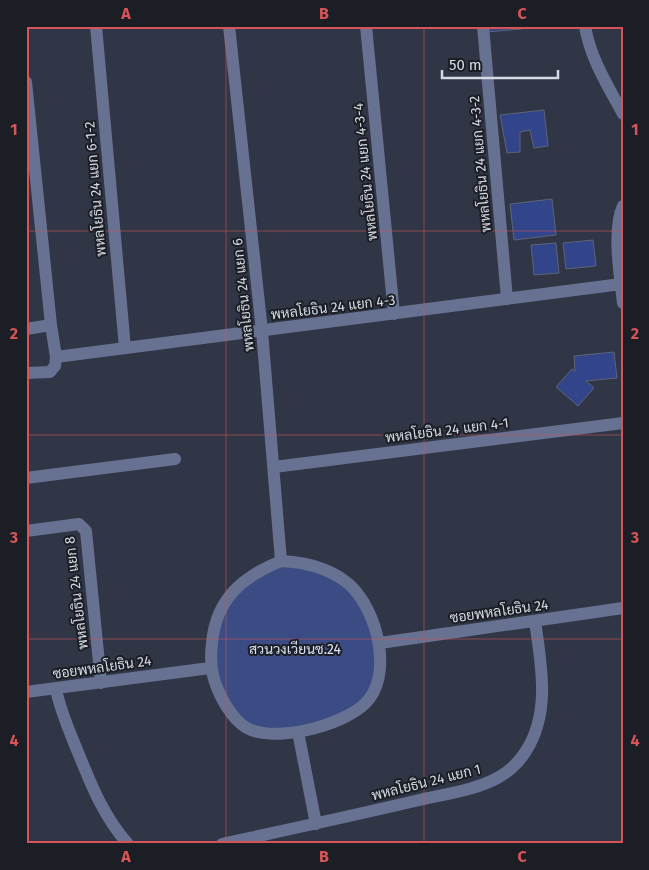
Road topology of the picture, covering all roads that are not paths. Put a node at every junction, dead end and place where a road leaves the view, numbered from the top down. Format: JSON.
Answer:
{"nodes":[{"id":1,"x":96,"y":26,"type":"edge"},
{"id":2,"x":229,"y":26,"type":"edge"},
{"id":3,"x":366,"y":26,"type":"edge"},
{"id":4,"x":483,"y":26,"type":"edge"},
{"id":5,"x":585,"y":26,"type":"edge"},
{"id":6,"x":26,"y":82,"type":"edge"},
{"id":7,"x":623,"y":114,"type":"edge"},
{"id":8,"x":623,"y":206,"type":"edge"},
{"id":9,"x":621,"y":284,"type":"junction"},
{"id":10,"x":507,"y":299,"type":"junction"},
{"id":11,"x":623,"y":303,"type":"edge"},
{"id":12,"x":394,"y":314,"type":"junction"},
{"id":13,"x":51,"y":325,"type":"junction"},
{"id":14,"x":26,"y":329,"type":"edge"},
{"id":15,"x":262,"y":331,"type":"junction"},
{"id":16,"x":125,"y":348,"type":"junction"},
{"id":17,"x":56,"y":354,"type":"junction"},
{"id":18,"x":26,"y":373,"type":"edge"},
{"id":19,"x":623,"y":423,"type":"edge"},
{"id":20,"x":175,"y":459,"type":"dead end"},
{"id":21,"x":274,"y":467,"type":"junction"},
{"id":22,"x":26,"y":478,"type":"edge"},
{"id":23,"x":26,"y":531,"type":"edge"},
{"id":24,"x":281,"y":561,"type":"junction"},
{"id":25,"x":623,"y":608,"type":"edge"},
{"id":26,"x":535,"y":621,"type":"junction"},
{"id":27,"x":380,"y":643,"type":"junction"},
{"id":28,"x":210,"y":668,"type":"junction"},
{"id":29,"x":101,"y":683,"type":"junction"},
{"id":30,"x":56,"y":689,"type":"junction"},
{"id":31,"x":26,"y":692,"type":"edge"},
{"id":32,"x":298,"y":732,"type":"junction"},
{"id":33,"x":316,"y":824,"type":"junction"},
{"id":34,"x":128,"y":844,"type":"edge"},
{"id":35,"x":222,"y":844,"type":"edge"}],
"edges":[{"from":1,"to":16,"type":"street","name":"พหลโยธิน 24 แยก 6-1-2"},
{"from":2,"to":15,"type":"street","name":"พหลโยธิน 24 แยก 6"},
{"from":3,"to":12,"type":"street","name":"พหลโยธิน 24 แยก 4-3-4"},
{"from":4,"to":10,"type":"street","name":"พหลโยธิน 24 แยก 4-3-2"},
{"from":5,"to":7,"type":"street"},
{"from":6,"to":13,"type":"street"},
{"from":8,"to":9,"type":"street"},
{"from":9,"to":10,"type":"street","name":"พหลโยธิน 24 แยก 4-3"},
{"from":9,"to":11,"type":"street"},
{"from":10,"to":12,"type":"street","name":"พหลโยธิน 24 แยก 4-3"},
{"from":12,"to":15,"type":"street","name":"พหลโยธิน 24 แยก 4-3"},
{"from":13,"to":14,"type":"street"},
{"from":13,"to":17,"type":"street"},
{"from":15,"to":16,"type":"street","name":"พหลโยธิน 24 แยก 4-3"},
{"from":15,"to":21,"type":"street","name":"พหลโยธิน 24 แยก 6"},
{"from":16,"to":17,"type":"street","name":"พหลโยธิน 24 แยก 4-3"},
{"from":17,"to":18,"type":"street"},
{"from":19,"to":21,"type":"street","name":"พหลโยธิน 24 แยก 4-1"},
{"from":20,"to":22,"type":"street"},
{"from":21,"to":24,"type":"street","name":"พหลโยธิน 24 แยก 6"},
{"from":23,"to":29,"type":"street","name":"พหลโยธิน 24 แยก 8"},
{"from":24,"to":27,"type":"street"},
{"from":24,"to":28,"type":"street"},
{"from":25,"to":26,"type":"street","name":"ซอยพหลโยธิน 24"},
{"from":26,"to":27,"type":"street","name":"ซอยพหลโยธิน 24"},
{"from":26,"to":33,"type":"street","name":"พหลโยธิน 24 แยก 1"},
{"from":27,"to":32,"type":"street"},
{"from":28,"to":29,"type":"street","name":"ซอยพหลโยธิน 24"},
{"from":28,"to":32,"type":"street"},
{"from":29,"to":30,"type":"street","name":"ซอยพหลโยธิน 24"},
{"from":30,"to":31,"type":"street","name":"ซอยพหลโยธิน 24"},
{"from":30,"to":34,"type":"street"},
{"from":32,"to":33,"type":"street"},
{"from":33,"to":35,"type":"street","name":"พหลโยธิน 24 แยก 1"}]}
